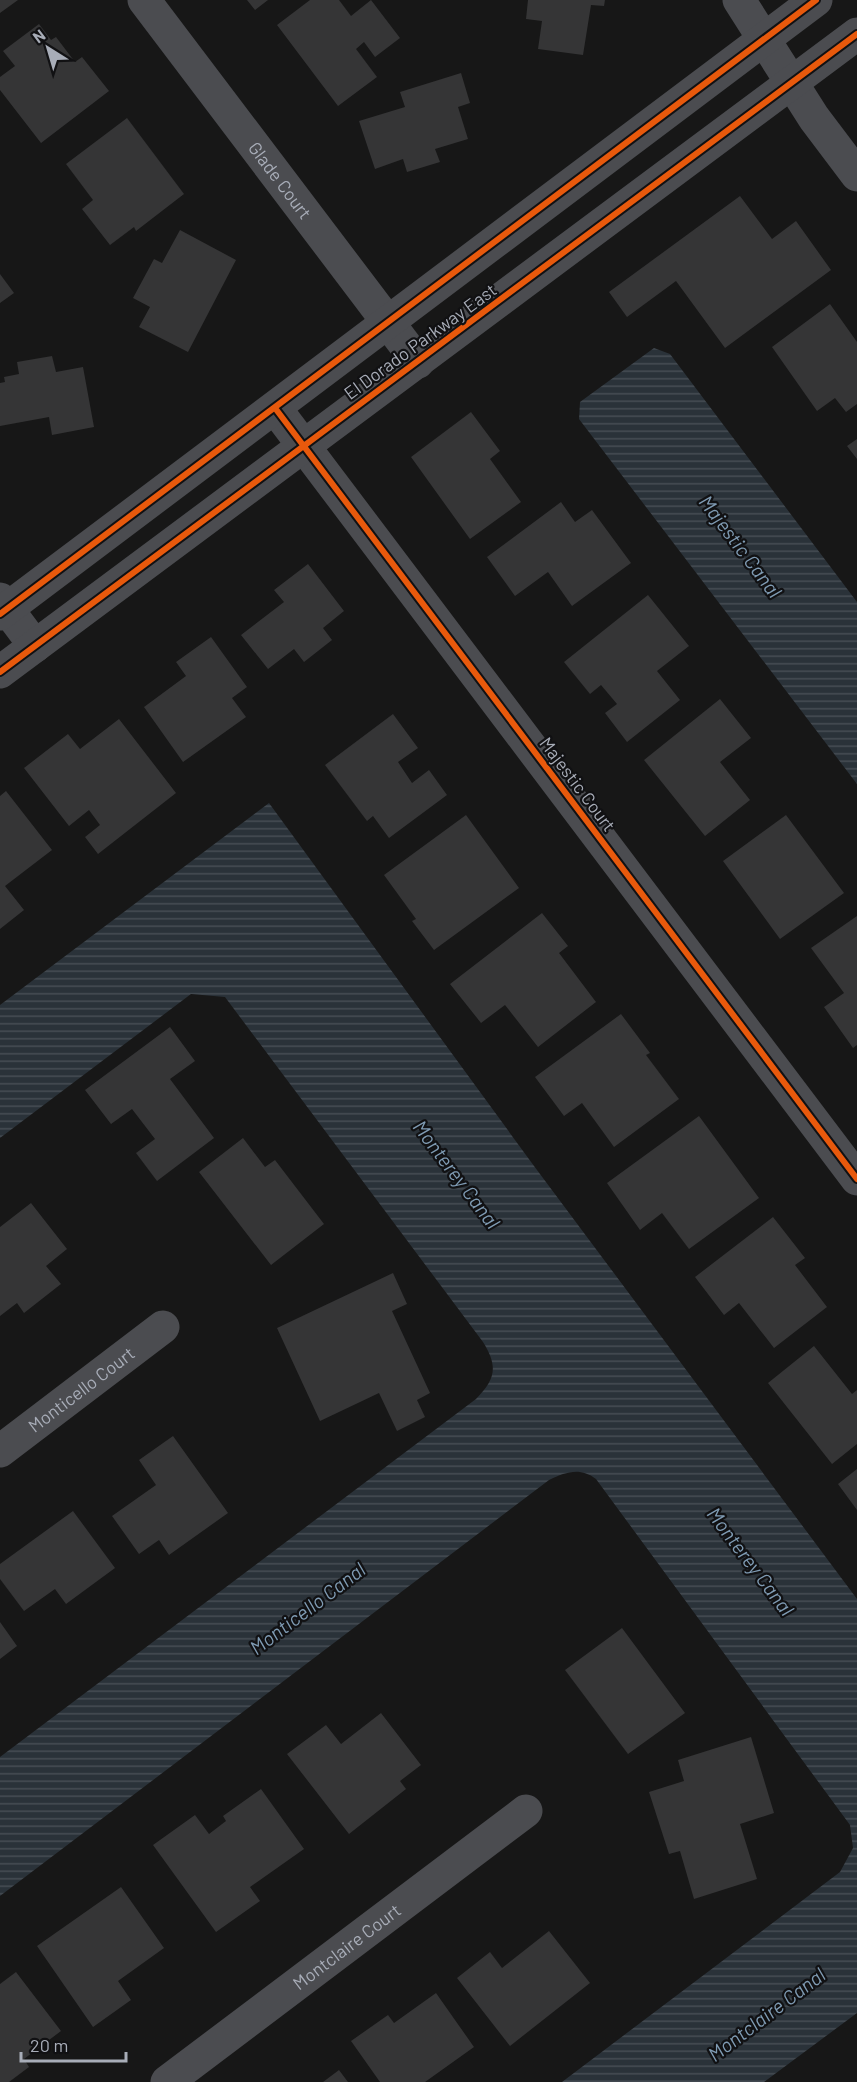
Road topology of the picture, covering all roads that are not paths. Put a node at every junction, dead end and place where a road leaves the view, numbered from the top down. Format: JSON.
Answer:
{"nodes":[{"id":1,"x":144,"y":0,"type":"edge"},
{"id":2,"x":739,"y":0,"type":"edge"},
{"id":3,"x":816,"y":0,"type":"edge"},
{"id":4,"x":857,"y":34,"type":"edge"},
{"id":5,"x":764,"y":39,"type":"junction"},
{"id":6,"x":792,"y":83,"type":"junction"},
{"id":7,"x":857,"y":175,"type":"edge"},
{"id":8,"x":388,"y":322,"type":"junction"},
{"id":9,"x":418,"y":362,"type":"junction"},
{"id":10,"x":275,"y":408,"type":"junction"},
{"id":11,"x":304,"y":445,"type":"junction"},
{"id":12,"x":2,"y":607,"type":"edge"},
{"id":13,"x":34,"y":646,"type":"junction"},
{"id":14,"x":0,"y":672,"type":"edge"},
{"id":15,"x":857,"y":1179,"type":"edge"},
{"id":16,"x":164,"y":1327,"type":"dead end"},
{"id":17,"x":0,"y":1451,"type":"edge"},
{"id":18,"x":526,"y":1811,"type":"dead end"},
{"id":19,"x":167,"y":2082,"type":"edge"}],
"edges":[{"from":1,"to":8,"type":"street","name":"Glade Court"},
{"from":2,"to":5,"type":"street"},
{"from":3,"to":5,"type":"street","name":"El Dorado Parkway East"},
{"from":4,"to":6,"type":"street","name":"El Dorado Parkway East"},
{"from":5,"to":6,"type":"street"},
{"from":5,"to":8,"type":"street","name":"El Dorado Parkway East"},
{"from":6,"to":7,"type":"street"},
{"from":6,"to":9,"type":"street","name":"El Dorado Parkway East"},
{"from":8,"to":9,"type":"street","name":"Glade Court"},
{"from":8,"to":10,"type":"street","name":"El Dorado Parkway East"},
{"from":9,"to":11,"type":"street","name":"El Dorado Parkway East"},
{"from":10,"to":11,"type":"street","name":"Majestic Court"},
{"from":10,"to":12,"type":"street","name":"El Dorado Parkway East"},
{"from":11,"to":13,"type":"street","name":"El Dorado Parkway East"},
{"from":11,"to":15,"type":"street","name":"Majestic Court"},
{"from":12,"to":13,"type":"street"},
{"from":13,"to":14,"type":"street","name":"El Dorado Parkway East"},
{"from":16,"to":17,"type":"street","name":"Monticello Court"},
{"from":18,"to":19,"type":"street","name":"Montclaire Court"}]}
